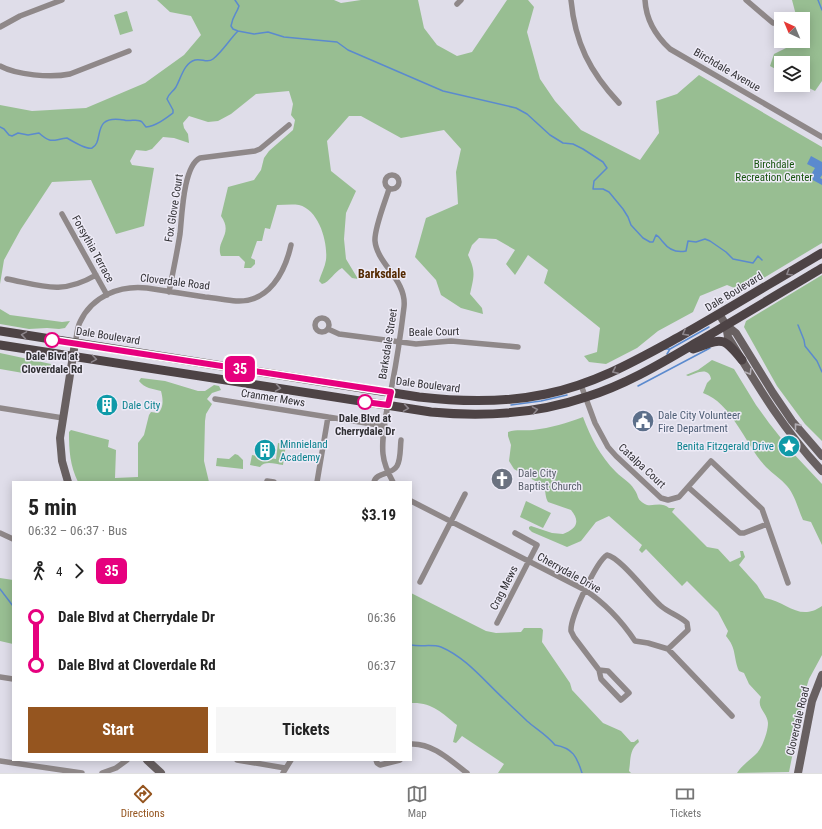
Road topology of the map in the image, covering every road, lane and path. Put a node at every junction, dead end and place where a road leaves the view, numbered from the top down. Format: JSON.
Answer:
{"nodes":[{"id":1,"x":62,"y":0,"type":"edge"},
{"id":2,"x":571,"y":0,"type":"edge"},
{"id":3,"x":645,"y":0,"type":"edge"},
{"id":4,"x":746,"y":0,"type":"edge"},
{"id":5,"x":773,"y":23,"type":"dead end"},
{"id":6,"x":0,"y":27,"type":"edge"},
{"id":7,"x":129,"y":51,"type":"dead end"},
{"id":8,"x":0,"y":66,"type":"edge"},
{"id":9,"x":619,"y":103,"type":"dead end"},
{"id":10,"x":289,"y":125,"type":"dead end"},
{"id":11,"x":822,"y":138,"type":"edge"},
{"id":12,"x":389,"y":189,"type":"dead end"},
{"id":13,"x":62,"y":214,"type":"dead end"},
{"id":14,"x":291,"y":245,"type":"dead end"},
{"id":15,"x":822,"y":253,"type":"edge"},
{"id":16,"x":822,"y":268,"type":"edge"},
{"id":17,"x":96,"y":275,"type":"junction"},
{"id":18,"x":7,"y":279,"type":"dead end"},
{"id":19,"x":169,"y":292,"type":"junction"},
{"id":20,"x":107,"y":295,"type":"junction"},
{"id":21,"x":719,"y":314,"type":"junction"},
{"id":22,"x":726,"y":325,"type":"junction"},
{"id":23,"x":328,"y":329,"type":"dead end"},
{"id":24,"x":0,"y":332,"type":"edge"},
{"id":25,"x":399,"y":342,"type":"junction"},
{"id":26,"x":75,"y":343,"type":"junction"},
{"id":27,"x":0,"y":345,"type":"edge"},
{"id":28,"x":518,"y":347,"type":"dead end"},
{"id":29,"x":73,"y":356,"type":"junction"},
{"id":30,"x":671,"y":357,"type":"junction"},
{"id":31,"x":742,"y":360,"type":"junction"},
{"id":32,"x":581,"y":385,"type":"junction"},
{"id":33,"x":391,"y":392,"type":"junction"},
{"id":34,"x":586,"y":398,"type":"junction"},
{"id":35,"x":215,"y":399,"type":"dead end"},
{"id":36,"x":388,"y":405,"type":"junction"},
{"id":37,"x":0,"y":408,"type":"edge"},
{"id":38,"x":328,"y":417,"type":"junction"},
{"id":39,"x":63,"y":418,"type":"junction"},
{"id":40,"x":385,"y":426,"type":"junction"},
{"id":41,"x":401,"y":440,"type":"dead end"},
{"id":42,"x":822,"y":456,"type":"edge"},
{"id":43,"x":822,"y":471,"type":"edge"},
{"id":44,"x":388,"y":472,"type":"junction"},
{"id":45,"x":68,"y":481,"type":"edge"},
{"id":46,"x":317,"y":481,"type":"edge"},
{"id":47,"x":375,"y":481,"type":"edge"},
{"id":48,"x":392,"y":481,"type":"edge"},
{"id":49,"x":688,"y":487,"type":"junction"},
{"id":50,"x":465,"y":494,"type":"dead end"},
{"id":51,"x":412,"y":502,"type":"edge"},
{"id":52,"x":452,"y":522,"type":"junction"},
{"id":53,"x":767,"y":524,"type":"junction"},
{"id":54,"x":0,"y":533,"type":"edge"},
{"id":55,"x":515,"y":533,"type":"dead end"},
{"id":56,"x":12,"y":539,"type":"edge"},
{"id":57,"x":529,"y":562,"type":"junction"},
{"id":58,"x":420,"y":582,"type":"dead end"},
{"id":59,"x":788,"y":583,"type":"dead end"},
{"id":60,"x":585,"y":590,"type":"junction"},
{"id":61,"x":498,"y":623,"type":"dead end"},
{"id":62,"x":668,"y":649,"type":"junction"},
{"id":63,"x":599,"y":670,"type":"junction"},
{"id":64,"x":822,"y":675,"type":"edge"},
{"id":65,"x":0,"y":677,"type":"edge"},
{"id":66,"x":12,"y":679,"type":"edge"},
{"id":67,"x":732,"y":716,"type":"dead end"},
{"id":68,"x":412,"y":744,"type":"edge"},
{"id":69,"x":0,"y":761,"type":"edge"},
{"id":70,"x":126,"y":761,"type":"edge"},
{"id":71,"x":148,"y":761,"type":"edge"},
{"id":72,"x":241,"y":761,"type":"edge"},
{"id":73,"x":289,"y":761,"type":"edge"},
{"id":74,"x":376,"y":761,"type":"edge"},
{"id":75,"x":396,"y":761,"type":"edge"},
{"id":76,"x":284,"y":771,"type":"edge"},
{"id":77,"x":82,"y":773,"type":"edge"},
{"id":78,"x":102,"y":773,"type":"edge"},
{"id":79,"x":161,"y":773,"type":"edge"},
{"id":80,"x":467,"y":773,"type":"edge"},
{"id":81,"x":798,"y":773,"type":"edge"}],
"edges":[{"from":1,"to":6,"type":"street"},
{"from":2,"to":9,"type":"street"},
{"from":3,"to":11,"type":"street","name":"Birchdale Avenue"},
{"from":4,"to":5,"type":"street"},
{"from":7,"to":8,"type":"street"},
{"from":10,"to":19,"type":"street","name":"Fox Glove Court"},
{"from":12,"to":25,"type":"street","name":"Barksdale Street"},
{"from":13,"to":17,"type":"street","name":"Forsythia Terrace"},
{"from":14,"to":19,"type":"street","name":"Cloverdale Road"},
{"from":15,"to":21,"type":"main road","name":"Dale Boulevard","one_way":true},
{"from":16,"to":22,"type":"main road"},
{"from":17,"to":18,"type":"street"},
{"from":17,"to":20,"type":"street","name":"Forsythia Terrace"},
{"from":19,"to":20,"type":"street","name":"Cloverdale Road"},
{"from":20,"to":26,"type":"street","name":"Cloverdale Road"},
{"from":21,"to":22,"type":"main road"},
{"from":21,"to":32,"type":"main road","name":"Dale Boulevard","one_way":true},
{"from":22,"to":30,"type":"main road"},
{"from":22,"to":31,"type":"main road"},
{"from":42,"to":22,"type":"main road","one_way":true},
{"from":23,"to":25,"type":"street","name":"Beale Court"},
{"from":26,"to":24,"type":"main road","name":"Dale Boulevard","one_way":true},
{"from":25,"to":28,"type":"street","name":"Beale Court"},
{"from":25,"to":33,"type":"street","name":"Barksdale Street"},
{"from":26,"to":29,"type":"main road","name":"Cloverdale Road"},
{"from":26,"to":33,"type":"main road","name":"Dale Boulevard"},
{"from":27,"to":29,"type":"main road"},
{"from":29,"to":36,"type":"main road","one_way":true},
{"from":29,"to":39,"type":"main road","name":"Cloverdale Road"},
{"from":30,"to":31,"type":"main road"},
{"from":30,"to":34,"type":"main road"},
{"from":31,"to":43,"type":"main road","one_way":true},
{"from":32,"to":33,"type":"main road","name":"Dale Boulevard"},
{"from":32,"to":34,"type":"street","name":"Catalpa Court"},
{"from":33,"to":36,"type":"street"},
{"from":36,"to":34,"type":"main road","one_way":true},
{"from":34,"to":49,"type":"street","name":"Catalpa Court"},
{"from":35,"to":38,"type":"street","name":"Cranmer Mews"},
{"from":36,"to":40,"type":"street"},
{"from":37,"to":39,"type":"street"},
{"from":38,"to":40,"type":"street","name":"Cranmer Mews"},
{"from":38,"to":46,"type":"street"},
{"from":39,"to":45,"type":"main road","name":"Cloverdale Road"},
{"from":40,"to":44,"type":"street"},
{"from":41,"to":44,"type":"street"},
{"from":44,"to":47,"type":"street"},
{"from":44,"to":48,"type":"street"},
{"from":49,"to":53,"type":"street"},
{"from":49,"to":53,"type":"street","name":"Catalpa Court"},
{"from":50,"to":52,"type":"street"},
{"from":51,"to":52,"type":"street","name":"Cherrydale Drive"},
{"from":52,"to":57,"type":"street","name":"Cherrydale Drive"},
{"from":52,"to":58,"type":"street"},
{"from":53,"to":59,"type":"street","name":"Catalpa Court"},
{"from":54,"to":56,"type":"street"},
{"from":55,"to":57,"type":"street","name":"Crag Mews"},
{"from":57,"to":60,"type":"street","name":"Cherrydale Drive"},
{"from":57,"to":61,"type":"street","name":"Crag Mews"},
{"from":60,"to":62,"type":"street","name":"Cherrydale Drive"},
{"from":60,"to":62,"type":"street"},
{"from":60,"to":63,"type":"street"},
{"from":62,"to":67,"type":"street","name":"Cherrydale Drive"},
{"from":63,"to":63,"type":"street"},
{"from":64,"to":81,"type":"main road","name":"Cloverdale Road"},
{"from":65,"to":66,"type":"street"},
{"from":68,"to":80,"type":"street"},
{"from":69,"to":77,"type":"street"},
{"from":70,"to":78,"type":"street"},
{"from":71,"to":79,"type":"main road"},
{"from":72,"to":76,"type":"street"},
{"from":73,"to":76,"type":"street"},
{"from":74,"to":75,"type":"street"}]}
